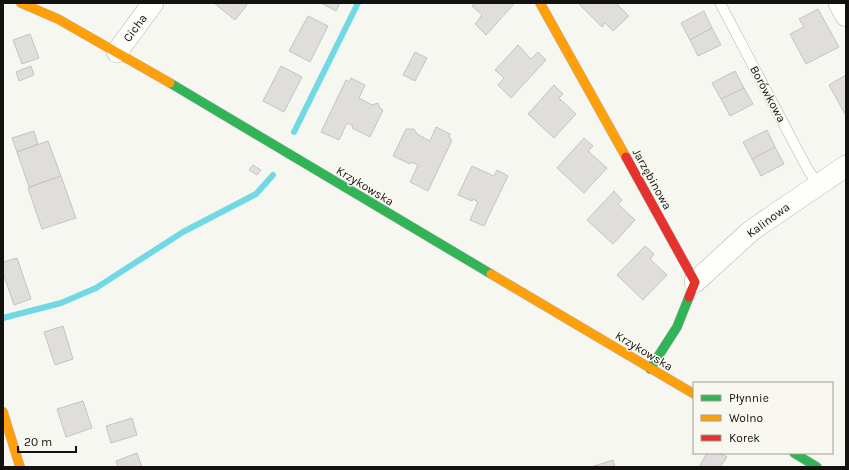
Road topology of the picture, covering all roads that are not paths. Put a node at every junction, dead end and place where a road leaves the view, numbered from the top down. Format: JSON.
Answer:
{"nodes":[{"id":1,"x":20,"y":3,"type":"edge"},
{"id":2,"x":153,"y":3,"type":"edge"},
{"id":3,"x":540,"y":3,"type":"edge"},
{"id":4,"x":720,"y":3,"type":"edge"},
{"id":5,"x":839,"y":3,"type":"edge"},
{"id":6,"x":846,"y":16,"type":"edge"},
{"id":7,"x":117,"y":52,"type":"junction"},
{"id":8,"x":846,"y":166,"type":"edge"},
{"id":9,"x":818,"y":185,"type":"junction"},
{"id":10,"x":695,"y":282,"type":"junction"},
{"id":11,"x":650,"y":369,"type":"junction"},
{"id":12,"x":693,"y":393,"type":"edge"},
{"id":13,"x":3,"y":412,"type":"edge"},
{"id":14,"x":796,"y":454,"type":"edge"},
{"id":15,"x":20,"y":467,"type":"edge"},
{"id":16,"x":817,"y":467,"type":"edge"}],
"edges":[{"from":1,"to":7,"type":"street","name":"Krzykowska"},
{"from":2,"to":7,"type":"street","name":"Cicha"},
{"from":3,"to":10,"type":"street","name":"Jarzębinowa"},
{"from":4,"to":9,"type":"lane","name":"Borówkowa"},
{"from":5,"to":6,"type":"street"},
{"from":7,"to":11,"type":"street","name":"Krzykowska"},
{"from":8,"to":9,"type":"street","name":"Kalinowa"},
{"from":9,"to":10,"type":"street","name":"Kalinowa"},
{"from":10,"to":11,"type":"street"},
{"from":11,"to":12,"type":"street","name":"Krzykowska"},
{"from":13,"to":15,"type":"street"},
{"from":14,"to":16,"type":"street"}]}
